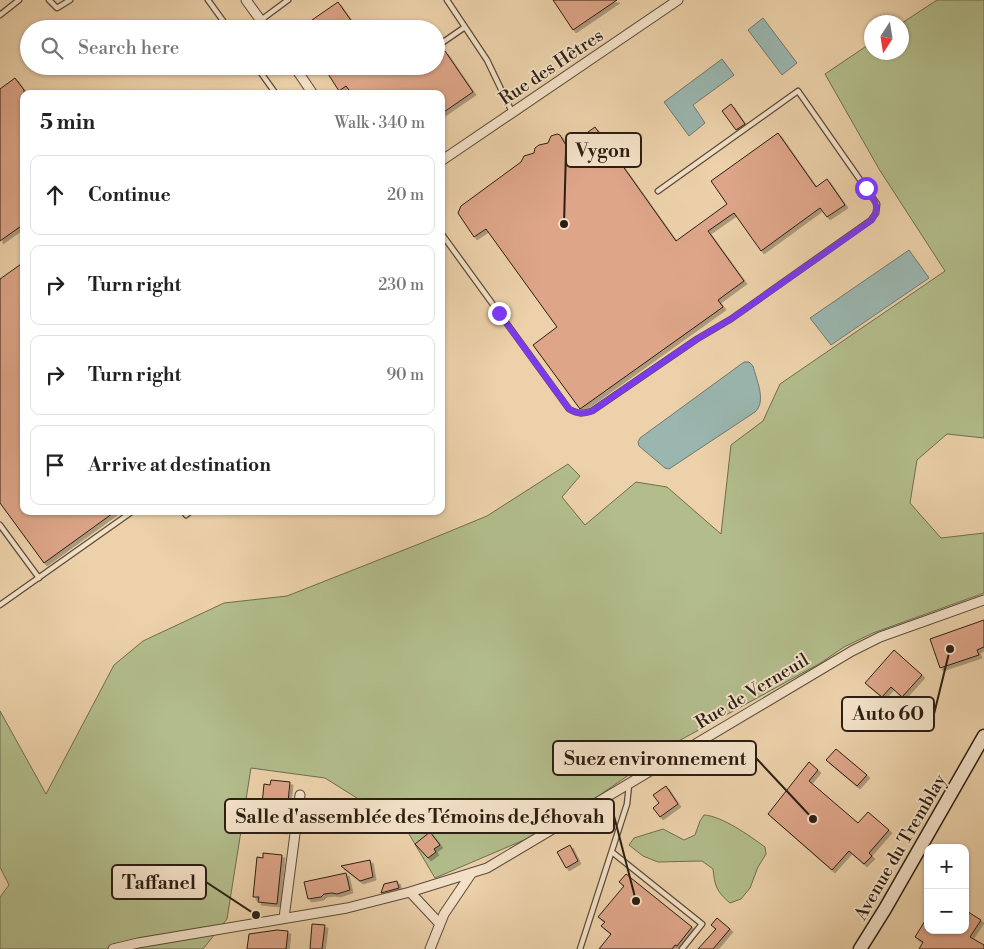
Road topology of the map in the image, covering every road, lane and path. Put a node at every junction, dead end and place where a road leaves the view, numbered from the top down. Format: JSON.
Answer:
{"nodes":[{"id":1,"x":19,"y":0,"type":"edge"},
{"id":2,"x":49,"y":0,"type":"edge"},
{"id":3,"x":70,"y":0,"type":"edge"},
{"id":4,"x":208,"y":0,"type":"edge"},
{"id":5,"x":246,"y":0,"type":"edge"},
{"id":6,"x":288,"y":0,"type":"edge"},
{"id":7,"x":446,"y":0,"type":"edge"},
{"id":8,"x":678,"y":0,"type":"edge"},
{"id":9,"x":0,"y":15,"type":"edge"},
{"id":10,"x":222,"y":20,"type":"edge"},
{"id":11,"x":261,"y":20,"type":"joint"},
{"id":12,"x":465,"y":27,"type":"junction"},
{"id":13,"x":445,"y":41,"type":"edge"},
{"id":14,"x":262,"y":75,"type":"edge"},
{"id":15,"x":300,"y":75,"type":"edge"},
{"id":16,"x":273,"y":90,"type":"edge"},
{"id":17,"x":311,"y":90,"type":"edge"},
{"id":18,"x":513,"y":113,"type":"junction"},
{"id":19,"x":445,"y":158,"type":"edge"},
{"id":20,"x":658,"y":191,"type":"dead end"},
{"id":21,"x":445,"y":238,"type":"edge"},
{"id":22,"x":126,"y":515,"type":"edge"},
{"id":23,"x":0,"y":526,"type":"edge"},
{"id":24,"x":39,"y":578,"type":"junction"},
{"id":25,"x":984,"y":600,"type":"edge"},
{"id":26,"x":0,"y":605,"type":"edge"},
{"id":27,"x":984,"y":736,"type":"edge"},
{"id":28,"x":629,"y":782,"type":"junction"},
{"id":29,"x":300,"y":795,"type":"dead end"},
{"id":30,"x":928,"y":844,"type":"edge"},
{"id":31,"x":924,"y":851,"type":"edge"},
{"id":32,"x":612,"y":852,"type":"junction"},
{"id":33,"x":471,"y":874,"type":"junction"},
{"id":34,"x":410,"y":892,"type":"junction"},
{"id":35,"x":284,"y":918,"type":"junction"},
{"id":36,"x":439,"y":923,"type":"junction"},
{"id":37,"x":113,"y":949,"type":"edge"},
{"id":38,"x":430,"y":949,"type":"edge"},
{"id":39,"x":580,"y":949,"type":"edge"},
{"id":40,"x":682,"y":949,"type":"edge"},
{"id":41,"x":860,"y":949,"type":"edge"}],
"edges":[{"from":1,"to":9,"type":"lane"},
{"from":2,"to":3,"type":"lane"},
{"from":4,"to":10,"type":"lane"},
{"from":5,"to":11,"type":"street"},
{"from":6,"to":11,"type":"lane"},
{"from":7,"to":12,"type":"lane"},
{"from":8,"to":18,"type":"street","name":"Rue des Hêtres"},
{"from":12,"to":13,"type":"lane"},
{"from":12,"to":18,"type":"lane"},
{"from":14,"to":16,"type":"lane"},
{"from":15,"to":17,"type":"street"},
{"from":18,"to":19,"type":"street","name":"Rue des Hêtres"},
{"from":20,"to":21,"type":"lane"},
{"from":22,"to":24,"type":"lane"},
{"from":23,"to":24,"type":"lane"},
{"from":24,"to":26,"type":"lane"},
{"from":25,"to":28,"type":"street","name":"Rue de Verneuil"},
{"from":27,"to":30,"type":"main road","name":"Avenue du Tremblay"},
{"from":28,"to":32,"type":"lane"},
{"from":28,"to":33,"type":"street","name":"Rue de Verneuil"},
{"from":29,"to":35,"type":"street"},
{"from":31,"to":41,"type":"main road","name":"Avenue du Tremblay"},
{"from":32,"to":39,"type":"lane"},
{"from":32,"to":40,"type":"lane"},
{"from":33,"to":34,"type":"street","name":"Rue de Verneuil"},
{"from":33,"to":36,"type":"street"},
{"from":34,"to":35,"type":"street","name":"Rue de Verneuil"},
{"from":34,"to":36,"type":"street"},
{"from":35,"to":37,"type":"street","name":"Rue de Verneuil"},
{"from":36,"to":38,"type":"street"}]}
